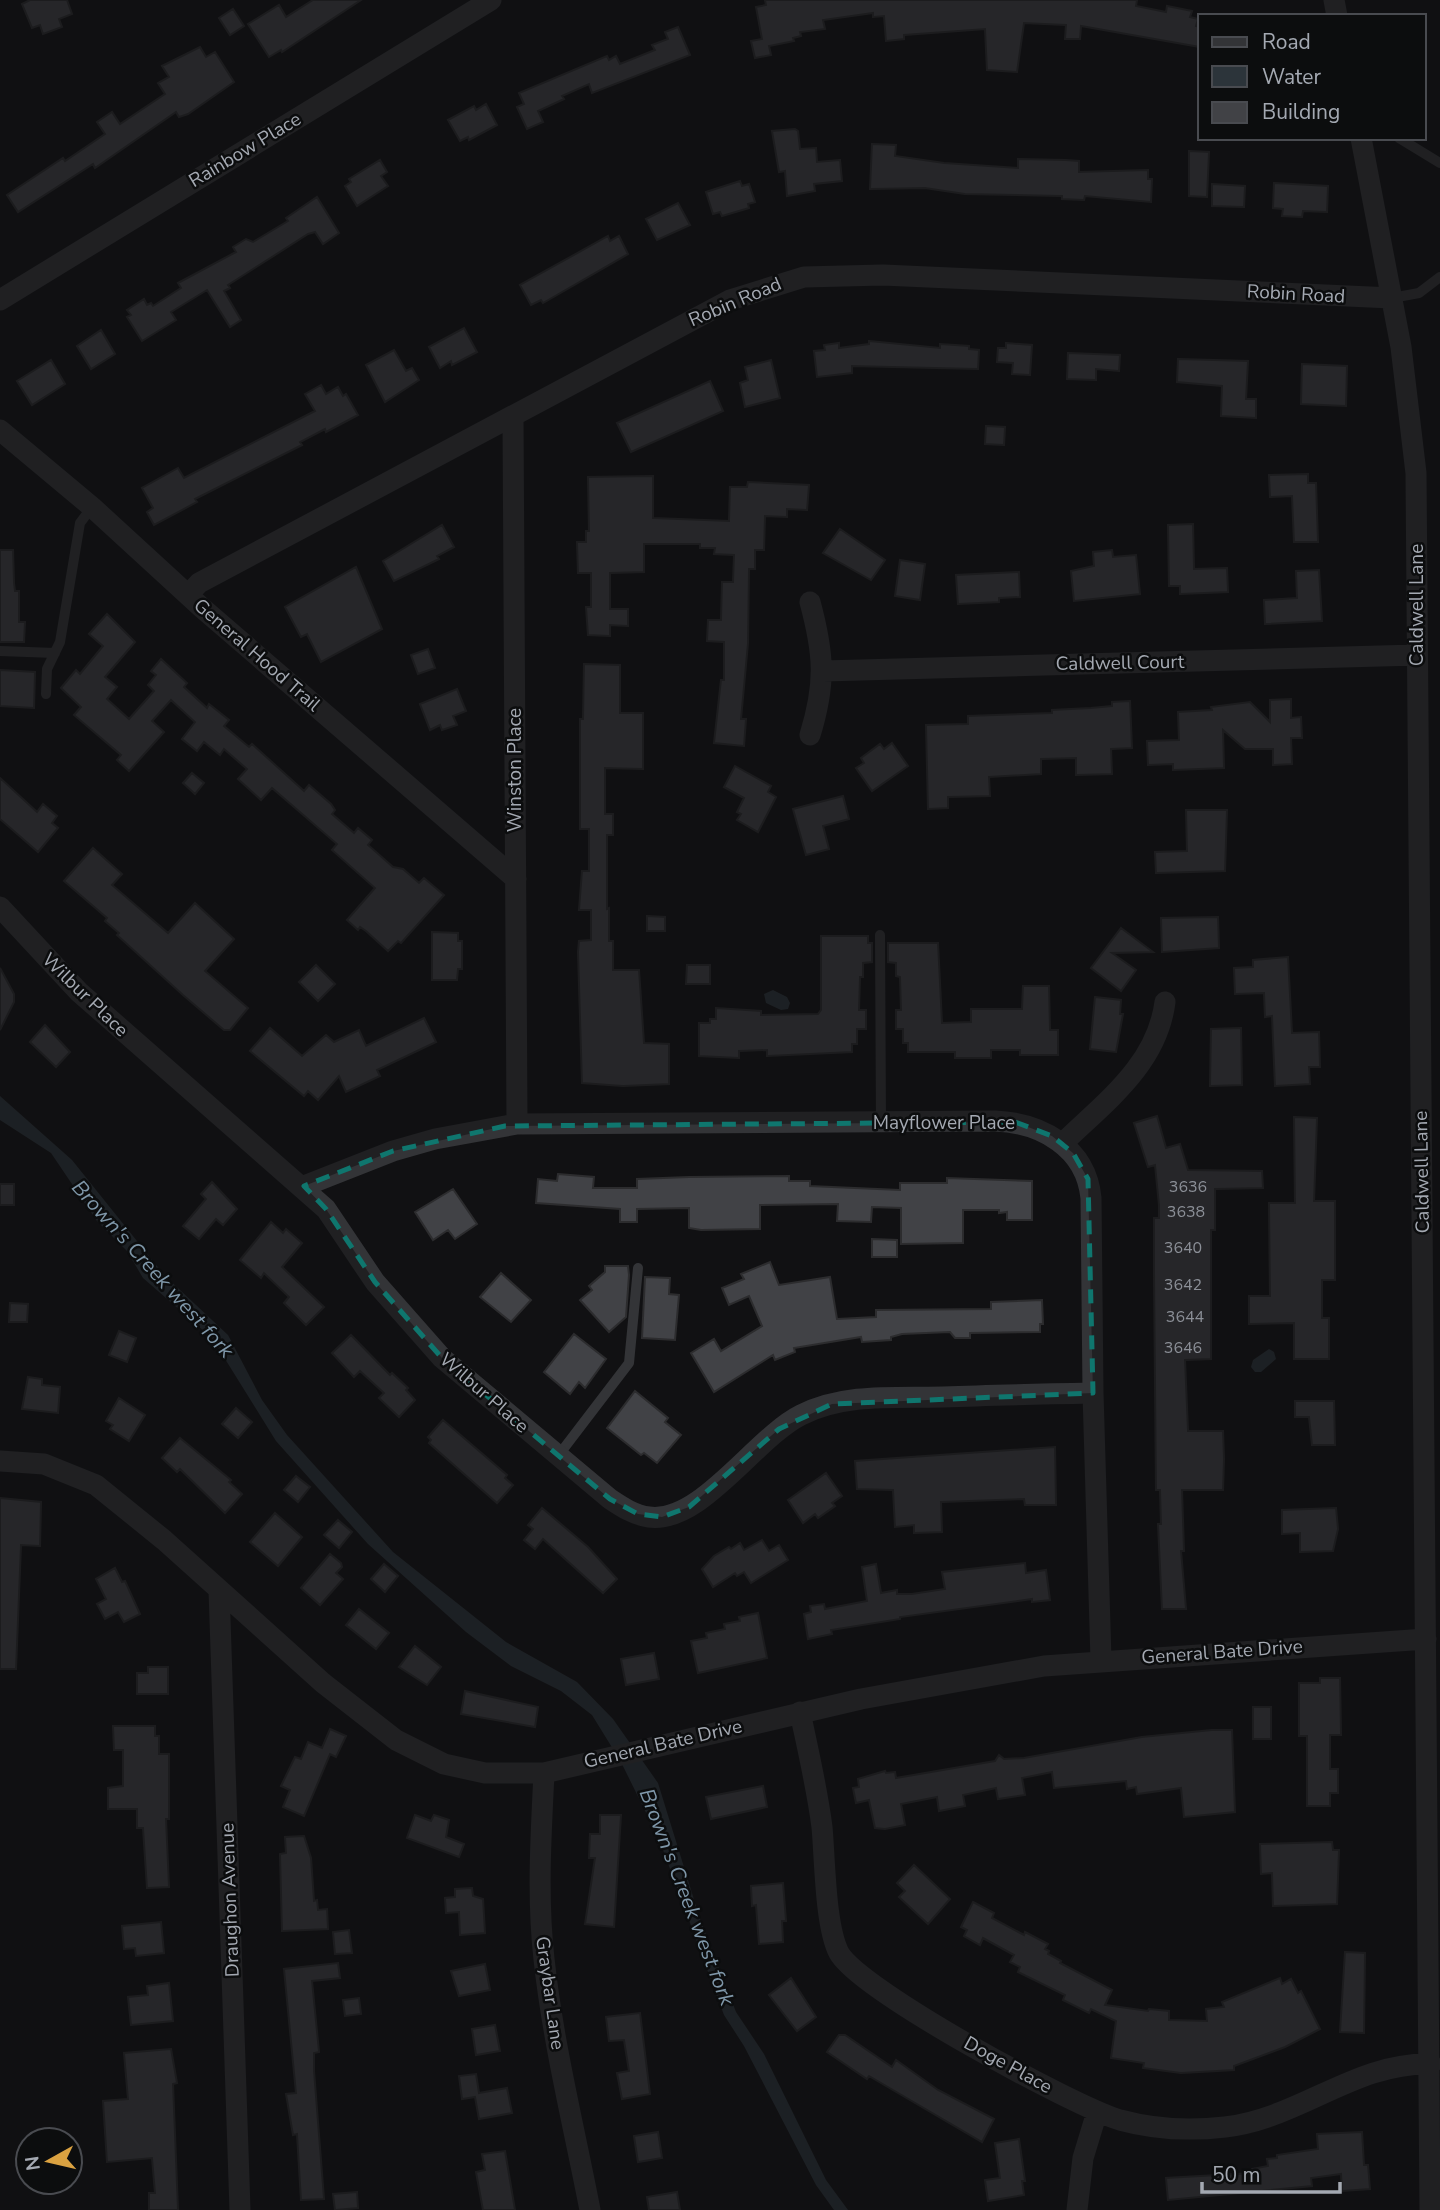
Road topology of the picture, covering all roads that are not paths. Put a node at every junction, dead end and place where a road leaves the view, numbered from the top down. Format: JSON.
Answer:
{"nodes":[{"id":1,"x":491,"y":0,"type":"edge"},
{"id":2,"x":1361,"y":140,"type":"edge"},
{"id":3,"x":1402,"y":140,"type":"edge"},
{"id":4,"x":1440,"y":163,"type":"edge"},
{"id":5,"x":1440,"y":277,"type":"edge"},
{"id":6,"x":1392,"y":298,"type":"junction"},
{"id":7,"x":0,"y":300,"type":"edge"},
{"id":8,"x":513,"y":416,"type":"junction"},
{"id":9,"x":0,"y":430,"type":"edge"},
{"id":10,"x":92,"y":507,"type":"junction"},
{"id":11,"x":188,"y":595,"type":"junction"},
{"id":12,"x":810,"y":602,"type":"dead end"},
{"id":13,"x":0,"y":651,"type":"edge"},
{"id":14,"x":55,"y":653,"type":"junction"},
{"id":15,"x":1417,"y":655,"type":"junction"},
{"id":16,"x":823,"y":671,"type":"junction"},
{"id":17,"x":46,"y":694,"type":"dead end"},
{"id":18,"x":810,"y":735,"type":"dead end"},
{"id":19,"x":516,"y":879,"type":"junction"},
{"id":20,"x":0,"y":907,"type":"edge"},
{"id":21,"x":880,"y":935,"type":"dead end"},
{"id":22,"x":1166,"y":1002,"type":"dead end"},
{"id":23,"x":881,"y":1123,"type":"junction"},
{"id":24,"x":517,"y":1124,"type":"junction"},
{"id":25,"x":1062,"y":1144,"type":"junction"},
{"id":26,"x":304,"y":1186,"type":"junction"},
{"id":27,"x":638,"y":1268,"type":"dead end"},
{"id":28,"x":1093,"y":1393,"type":"junction"},
{"id":29,"x":558,"y":1456,"type":"junction"},
{"id":30,"x":0,"y":1461,"type":"edge"},
{"id":31,"x":219,"y":1590,"type":"junction"},
{"id":32,"x":1433,"y":1608,"type":"edge"},
{"id":33,"x":1426,"y":1639,"type":"junction"},
{"id":34,"x":1101,"y":1660,"type":"junction"},
{"id":35,"x":800,"y":1712,"type":"junction"},
{"id":36,"x":544,"y":1773,"type":"junction"},
{"id":37,"x":1431,"y":2064,"type":"junction"},
{"id":38,"x":1097,"y":2112,"type":"junction"},
{"id":39,"x":1433,"y":2202,"type":"edge"},
{"id":40,"x":240,"y":2210,"type":"edge"},
{"id":41,"x":590,"y":2210,"type":"edge"},
{"id":42,"x":1077,"y":2210,"type":"edge"}],
"edges":[{"from":1,"to":7,"type":"street","name":"Rainbow Place"},
{"from":2,"to":6,"type":"street","name":"Caldwell Lane"},
{"from":3,"to":4,"type":"lane"},
{"from":5,"to":6,"type":"lane"},
{"from":6,"to":8,"type":"street","name":"Robin Road"},
{"from":6,"to":15,"type":"street","name":"Caldwell Lane"},
{"from":8,"to":11,"type":"street","name":"Robin Road"},
{"from":8,"to":19,"type":"street","name":"Winston Place"},
{"from":9,"to":10,"type":"street","name":"General Hood Trail"},
{"from":10,"to":11,"type":"street","name":"General Hood Trail"},
{"from":10,"to":14,"type":"lane"},
{"from":11,"to":19,"type":"street","name":"General Hood Trail"},
{"from":12,"to":16,"type":"street"},
{"from":13,"to":14,"type":"lane"},
{"from":14,"to":17,"type":"lane"},
{"from":15,"to":16,"type":"street","name":"Caldwell Court"},
{"from":15,"to":32,"type":"street","name":"Caldwell Lane"},
{"from":16,"to":18,"type":"street"},
{"from":19,"to":24,"type":"street","name":"Winston Place"},
{"from":20,"to":26,"type":"street","name":"Wilbur Place"},
{"from":21,"to":23,"type":"lane"},
{"from":22,"to":25,"type":"street"},
{"from":23,"to":24,"type":"street","name":"Mayflower Place"},
{"from":23,"to":25,"type":"street","name":"Mayflower Place"},
{"from":24,"to":26,"type":"street","name":"Mayflower Place"},
{"from":25,"to":28,"type":"street","name":"Mayflower Place"},
{"from":26,"to":29,"type":"street","name":"Wilbur Place"},
{"from":27,"to":29,"type":"lane"},
{"from":28,"to":29,"type":"street","name":"Wilbur Place"},
{"from":28,"to":34,"type":"street","name":"Mayflower Place"},
{"from":30,"to":31,"type":"street","name":"General Bate Drive"},
{"from":31,"to":36,"type":"street","name":"General Bate Drive"},
{"from":31,"to":40,"type":"street","name":"Draughon Avenue"},
{"from":32,"to":33,"type":"street","name":"Caldwell Lane"},
{"from":33,"to":34,"type":"street","name":"General Bate Drive"},
{"from":33,"to":37,"type":"street","name":"Caldwell Lane"},
{"from":34,"to":35,"type":"street","name":"General Bate Drive"},
{"from":35,"to":36,"type":"street","name":"General Bate Drive"},
{"from":35,"to":38,"type":"street","name":"Doge Place"},
{"from":36,"to":41,"type":"street","name":"Graybar Lane"},
{"from":37,"to":38,"type":"street","name":"Doge Place"},
{"from":37,"to":39,"type":"street","name":"Caldwell Lane"},
{"from":38,"to":42,"type":"street"}]}
